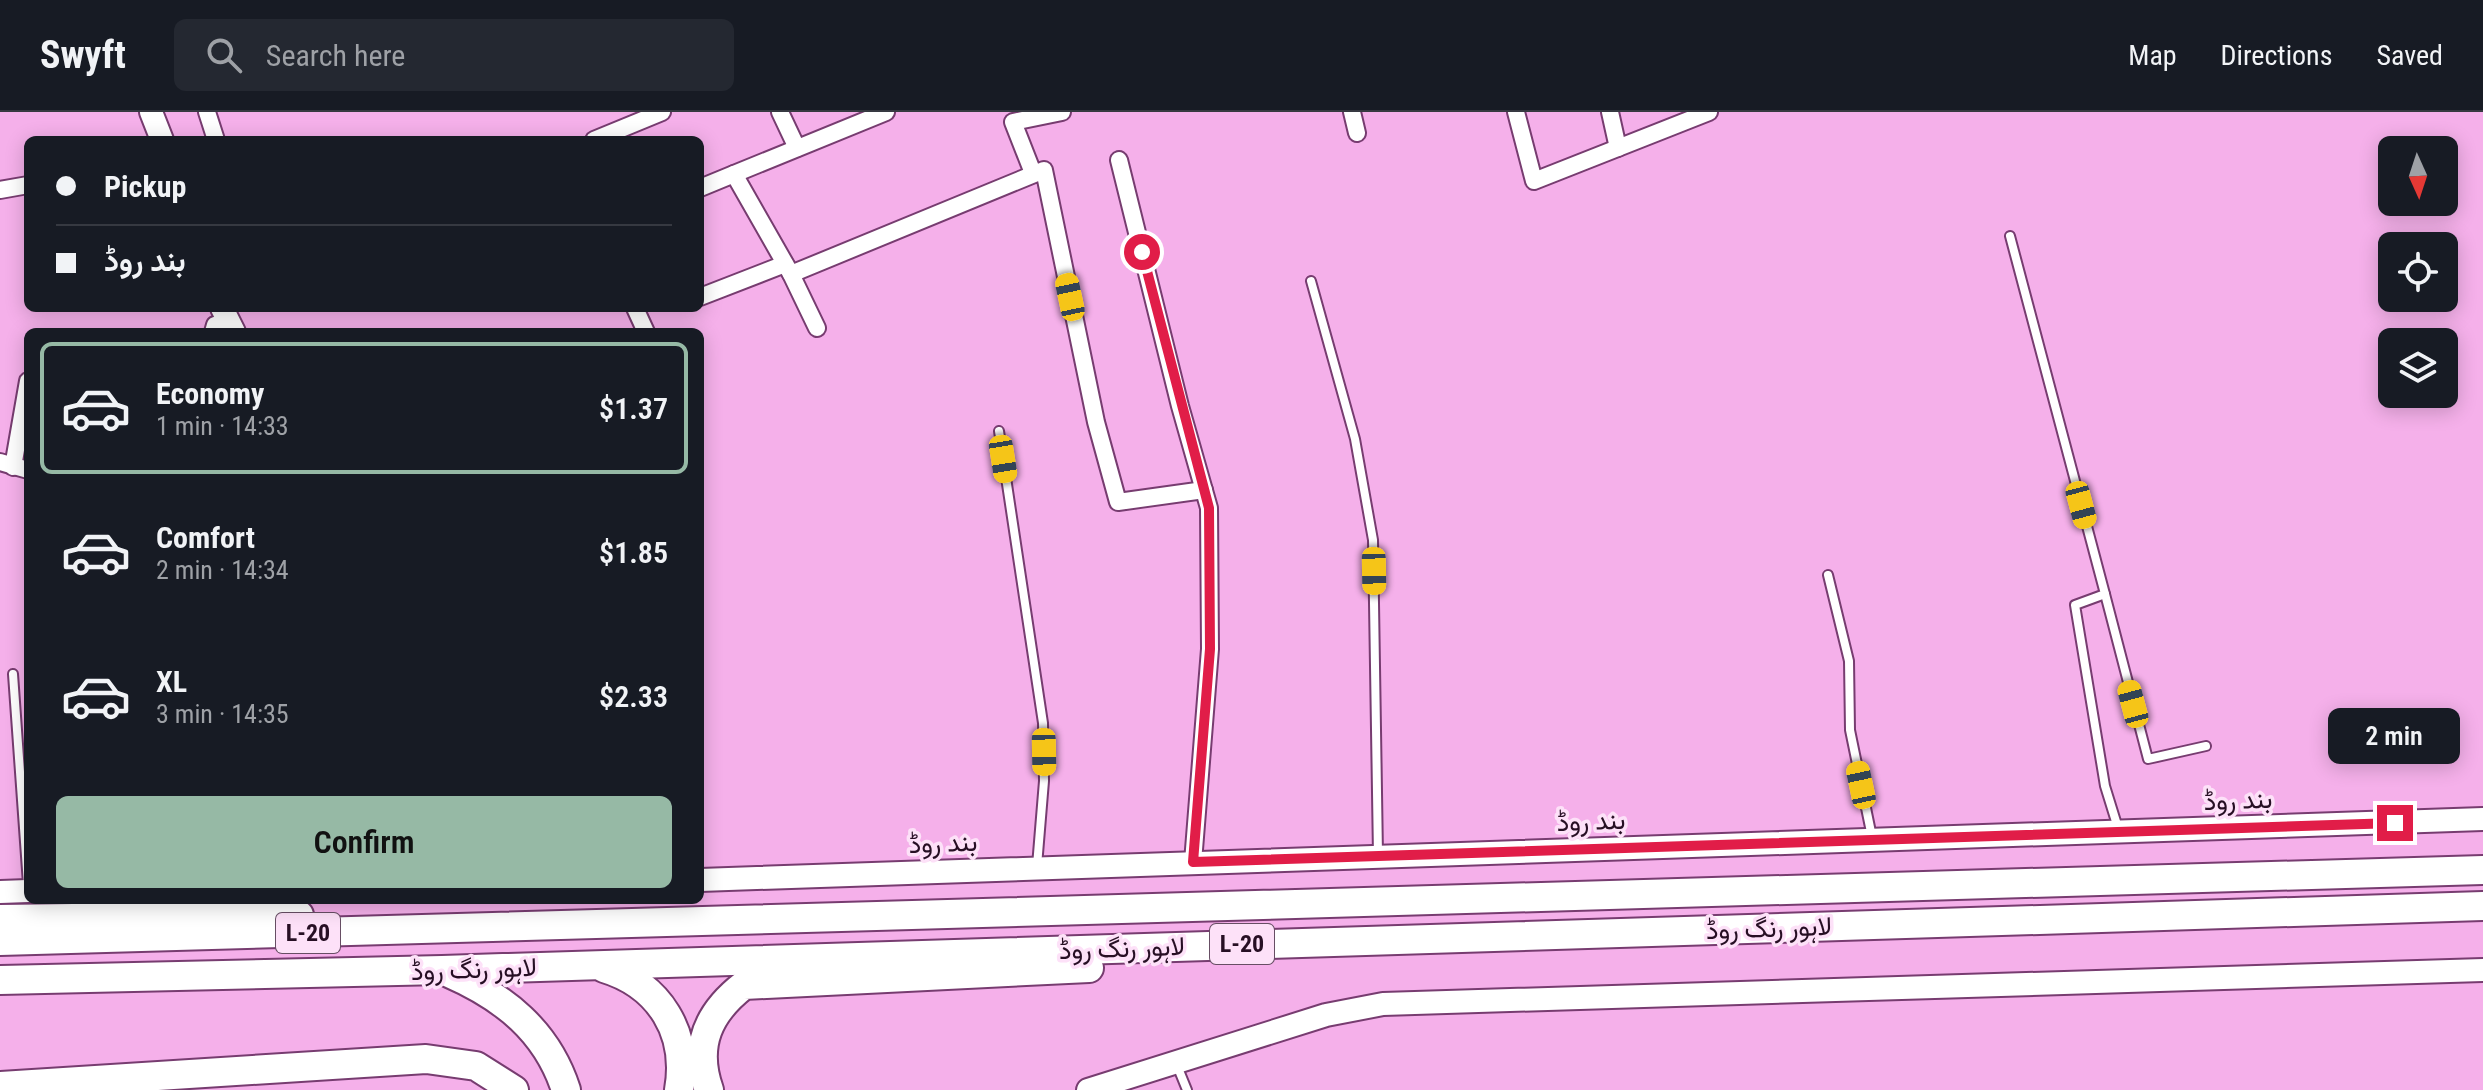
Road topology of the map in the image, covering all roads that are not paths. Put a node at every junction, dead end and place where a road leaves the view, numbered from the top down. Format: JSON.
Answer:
{"nodes":[{"id":1,"x":151,"y":112,"type":"edge"},
{"id":2,"x":207,"y":112,"type":"edge"},
{"id":3,"x":662,"y":112,"type":"edge"},
{"id":4,"x":780,"y":112,"type":"edge"},
{"id":5,"x":886,"y":112,"type":"edge"},
{"id":6,"x":1062,"y":112,"type":"edge"},
{"id":7,"x":1352,"y":112,"type":"edge"},
{"id":8,"x":1516,"y":112,"type":"edge"},
{"id":9,"x":1610,"y":112,"type":"edge"},
{"id":10,"x":1709,"y":112,"type":"edge"},
{"id":11,"x":1688,"y":116,"type":"edge"},
{"id":12,"x":1357,"y":133,"type":"dead end"},
{"id":13,"x":160,"y":136,"type":"edge"},
{"id":14,"x":215,"y":136,"type":"edge"},
{"id":15,"x":604,"y":136,"type":"edge"},
{"id":16,"x":797,"y":148,"type":"junction"},
{"id":17,"x":1618,"y":148,"type":"junction"},
{"id":18,"x":1119,"y":160,"type":"dead end"},
{"id":19,"x":1033,"y":173,"type":"junction"},
{"id":20,"x":734,"y":174,"type":"junction"},
{"id":21,"x":24,"y":186,"type":"edge"},
{"id":22,"x":704,"y":186,"type":"edge"},
{"id":23,"x":0,"y":190,"type":"edge"},
{"id":24,"x":2010,"y":236,"type":"dead end"},
{"id":25,"x":788,"y":269,"type":"junction"},
{"id":26,"x":1311,"y":281,"type":"dead end"},
{"id":27,"x":704,"y":296,"type":"edge"},
{"id":28,"x":817,"y":328,"type":"dead end"},
{"id":29,"x":24,"y":406,"type":"edge"},
{"id":30,"x":999,"y":431,"type":"dead end"},
{"id":31,"x":14,"y":467,"type":"edge"},
{"id":32,"x":1204,"y":490,"type":"junction"},
{"id":33,"x":1828,"y":575,"type":"dead end"},
{"id":34,"x":2105,"y":594,"type":"junction"},
{"id":35,"x":13,"y":674,"type":"dead end"},
{"id":36,"x":2206,"y":746,"type":"dead end"},
{"id":37,"x":2483,"y":819,"type":"edge"},
{"id":38,"x":24,"y":828,"type":"edge"},
{"id":39,"x":2119,"y":832,"type":"junction"},
{"id":40,"x":1873,"y":839,"type":"junction"},
{"id":41,"x":1378,"y":856,"type":"junction"},
{"id":42,"x":1193,"y":862,"type":"junction"},
{"id":43,"x":1037,"y":867,"type":"junction"},
{"id":44,"x":2483,"y":870,"type":"edge"},
{"id":45,"x":704,"y":880,"type":"edge"},
{"id":46,"x":24,"y":891,"type":"edge"},
{"id":47,"x":0,"y":892,"type":"edge"},
{"id":48,"x":2483,"y":906,"type":"edge"},
{"id":49,"x":0,"y":919,"type":"edge"},
{"id":50,"x":429,"y":930,"type":"junction"},
{"id":51,"x":0,"y":941,"type":"edge"},
{"id":52,"x":1304,"y":943,"type":"junction"},
{"id":53,"x":589,"y":965,"type":"junction"},
{"id":54,"x":442,"y":970,"type":"junction"},
{"id":55,"x":2483,"y":970,"type":"edge"},
{"id":56,"x":0,"y":980,"type":"edge"},
{"id":57,"x":1176,"y":1062,"type":"junction"},
{"id":58,"x":0,"y":1086,"type":"edge"},
{"id":59,"x":514,"y":1090,"type":"edge"},
{"id":60,"x":566,"y":1090,"type":"edge"},
{"id":61,"x":679,"y":1090,"type":"edge"},
{"id":62,"x":709,"y":1090,"type":"edge"},
{"id":63,"x":1088,"y":1090,"type":"edge"},
{"id":64,"x":1187,"y":1090,"type":"edge"}],
"edges":[{"from":1,"to":13,"type":"main road"},
{"from":2,"to":14,"type":"street"},
{"from":3,"to":15,"type":"street"},
{"from":4,"to":16,"type":"street"},
{"from":5,"to":16,"type":"street"},
{"from":6,"to":19,"type":"street"},
{"from":7,"to":12,"type":"street"},
{"from":8,"to":17,"type":"street"},
{"from":9,"to":17,"type":"street"},
{"from":10,"to":11,"type":"street"},
{"from":11,"to":17,"type":"street"},
{"from":16,"to":20,"type":"street"},
{"from":18,"to":32,"type":"street"},
{"from":19,"to":25,"type":"street"},
{"from":19,"to":32,"type":"street"},
{"from":20,"to":22,"type":"street"},
{"from":20,"to":25,"type":"street"},
{"from":21,"to":23,"type":"street"},
{"from":24,"to":34,"type":"lane"},
{"from":25,"to":27,"type":"street"},
{"from":25,"to":28,"type":"street"},
{"from":26,"to":41,"type":"lane"},
{"from":29,"to":31,"type":"street"},
{"from":30,"to":43,"type":"lane"},
{"from":32,"to":42,"type":"street"},
{"from":33,"to":40,"type":"lane"},
{"from":34,"to":36,"type":"lane"},
{"from":34,"to":39,"type":"lane"},
{"from":35,"to":38,"type":"lane"},
{"from":37,"to":39,"type":"main road","name":"بند روڈ"},
{"from":39,"to":40,"type":"main road","name":"بند روڈ"},
{"from":40,"to":41,"type":"main road","name":"بند روڈ"},
{"from":41,"to":42,"type":"main road","name":"بند روڈ"},
{"from":42,"to":43,"type":"main road","name":"بند روڈ"},
{"from":43,"to":45,"type":"main road","name":"بند روڈ"},
{"from":44,"to":50,"type":"highway","name":"لاہور رنگ روڈ","number":"L-20"},
{"from":46,"to":47,"type":"main road"},
{"from":48,"to":52,"type":"highway","name":"لاہور رنگ روڈ","number":"L-20"},
{"from":49,"to":50,"type":"highway"},
{"from":50,"to":51,"type":"highway","name":"لاہور رنگ روڈ","number":"L-20"},
{"from":52,"to":53,"type":"highway","name":"لاہور رنگ روڈ","number":"L-20"},
{"from":52,"to":62,"type":"highway"},
{"from":53,"to":54,"type":"highway","name":"لاہور رنگ روڈ","number":"L-20"},
{"from":53,"to":61,"type":"highway"},
{"from":54,"to":56,"type":"highway","name":"لاہور رنگ روڈ","number":"L-20"},
{"from":54,"to":60,"type":"highway"},
{"from":55,"to":57,"type":"main road"},
{"from":57,"to":63,"type":"main road"},
{"from":57,"to":64,"type":"lane"},
{"from":58,"to":59,"type":"highway"}]}
